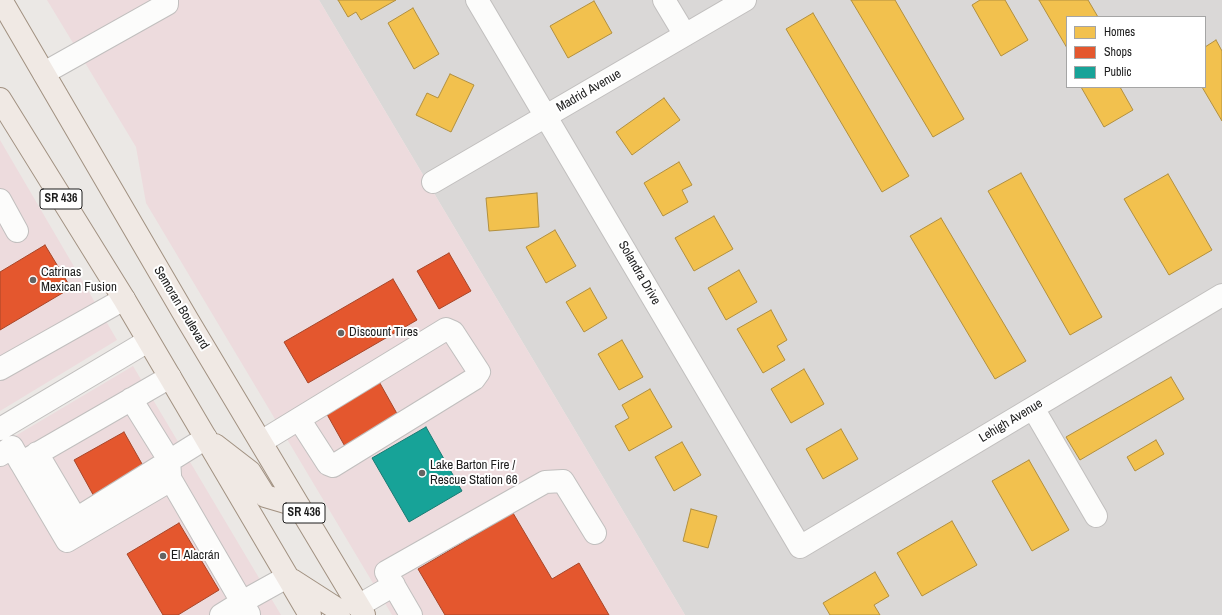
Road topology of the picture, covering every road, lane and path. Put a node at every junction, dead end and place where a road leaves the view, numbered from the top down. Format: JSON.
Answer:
{"nodes":[{"id":1,"x":1,"y":0,"type":"edge"},
{"id":2,"x":167,"y":0,"type":"edge"},
{"id":3,"x":477,"y":0,"type":"edge"},
{"id":4,"x":664,"y":0,"type":"edge"},
{"id":5,"x":745,"y":0,"type":"edge"},
{"id":6,"x":685,"y":35,"type":"junction"},
{"id":7,"x":44,"y":73,"type":"junction"},
{"id":8,"x":0,"y":99,"type":"edge"},
{"id":9,"x":547,"y":116,"type":"junction"},
{"id":10,"x":433,"y":182,"type":"dead end"},
{"id":11,"x":0,"y":200,"type":"edge"},
{"id":12,"x":17,"y":231,"type":"dead end"},
{"id":13,"x":1222,"y":295,"type":"edge"},
{"id":14,"x":124,"y":299,"type":"junction"},
{"id":15,"x":148,"y":341,"type":"junction"},
{"id":16,"x":0,"y":369,"type":"edge"},
{"id":17,"x":170,"y":377,"type":"junction"},
{"id":18,"x":131,"y":399,"type":"junction"},
{"id":19,"x":1033,"y":408,"type":"junction"},
{"id":20,"x":299,"y":419,"type":"junction"},
{"id":21,"x":0,"y":429,"type":"edge"},
{"id":22,"x":206,"y":438,"type":"junction"},
{"id":23,"x":261,"y":442,"type":"junction"},
{"id":24,"x":0,"y":455,"type":"edge"},
{"id":25,"x":29,"y":458,"type":"junction"},
{"id":26,"x":170,"y":470,"type":"junction"},
{"id":27,"x":299,"y":506,"type":"junction"},
{"id":28,"x":1096,"y":516,"type":"dead end"},
{"id":29,"x":595,"y":533,"type":"dead end"},
{"id":30,"x":800,"y":547,"type":"joint"},
{"id":31,"x":287,"y":577,"type":"junction"},
{"id":32,"x":394,"y":585,"type":"junction"},
{"id":33,"x":246,"y":609,"type":"edge"},
{"id":34,"x":361,"y":610,"type":"edge"},
{"id":35,"x":221,"y":615,"type":"edge"},
{"id":36,"x":310,"y":615,"type":"edge"},
{"id":37,"x":338,"y":615,"type":"edge"},
{"id":38,"x":411,"y":615,"type":"edge"}],
"edges":[{"from":1,"to":7,"type":"main road","name":"Semoran Boulevard","number":"SR 436"},
{"from":2,"to":7,"type":"street"},
{"from":3,"to":9,"type":"street","name":"Solandra Drive"},
{"from":4,"to":6,"type":"street"},
{"from":5,"to":6,"type":"street","name":"Madrid Avenue"},
{"from":6,"to":9,"type":"street","name":"Madrid Avenue"},
{"from":7,"to":23,"type":"main road","name":"Semoran Boulevard","number":"SR 436"},
{"from":8,"to":14,"type":"main road","number":"SR 436"},
{"from":9,"to":10,"type":"street","name":"Madrid Avenue"},
{"from":9,"to":30,"type":"street","name":"Solandra Drive"},
{"from":11,"to":12,"type":"street"},
{"from":13,"to":19,"type":"street","name":"Lehigh Avenue"},
{"from":14,"to":15,"type":"main road","number":"SR 436"},
{"from":14,"to":16,"type":"street"},
{"from":15,"to":17,"type":"main road","number":"SR 436"},
{"from":15,"to":21,"type":"street"},
{"from":17,"to":18,"type":"street"},
{"from":17,"to":22,"type":"main road","number":"SR 436"},
{"from":18,"to":25,"type":"street"},
{"from":18,"to":26,"type":"street"},
{"from":19,"to":28,"type":"street"},
{"from":19,"to":30,"type":"street","name":"Lehigh Avenue"},
{"from":20,"to":20,"type":"street"},
{"from":20,"to":23,"type":"street"},
{"from":22,"to":26,"type":"street"},
{"from":22,"to":27,"type":"main road"},
{"from":22,"to":31,"type":"main road","number":"SR 436"},
{"from":23,"to":27,"type":"main road","name":"Semoran Boulevard","number":"SR 436"},
{"from":24,"to":25,"type":"street"},
{"from":25,"to":26,"type":"street"},
{"from":26,"to":33,"type":"street"},
{"from":27,"to":34,"type":"main road","name":"Semoran Boulevard","number":"SR 436"},
{"from":29,"to":32,"type":"street"},
{"from":31,"to":33,"type":"street"},
{"from":31,"to":36,"type":"main road","number":"SR 436"},
{"from":31,"to":37,"type":"main road"},
{"from":32,"to":34,"type":"street"},
{"from":32,"to":38,"type":"street"},
{"from":33,"to":35,"type":"street"}]}
